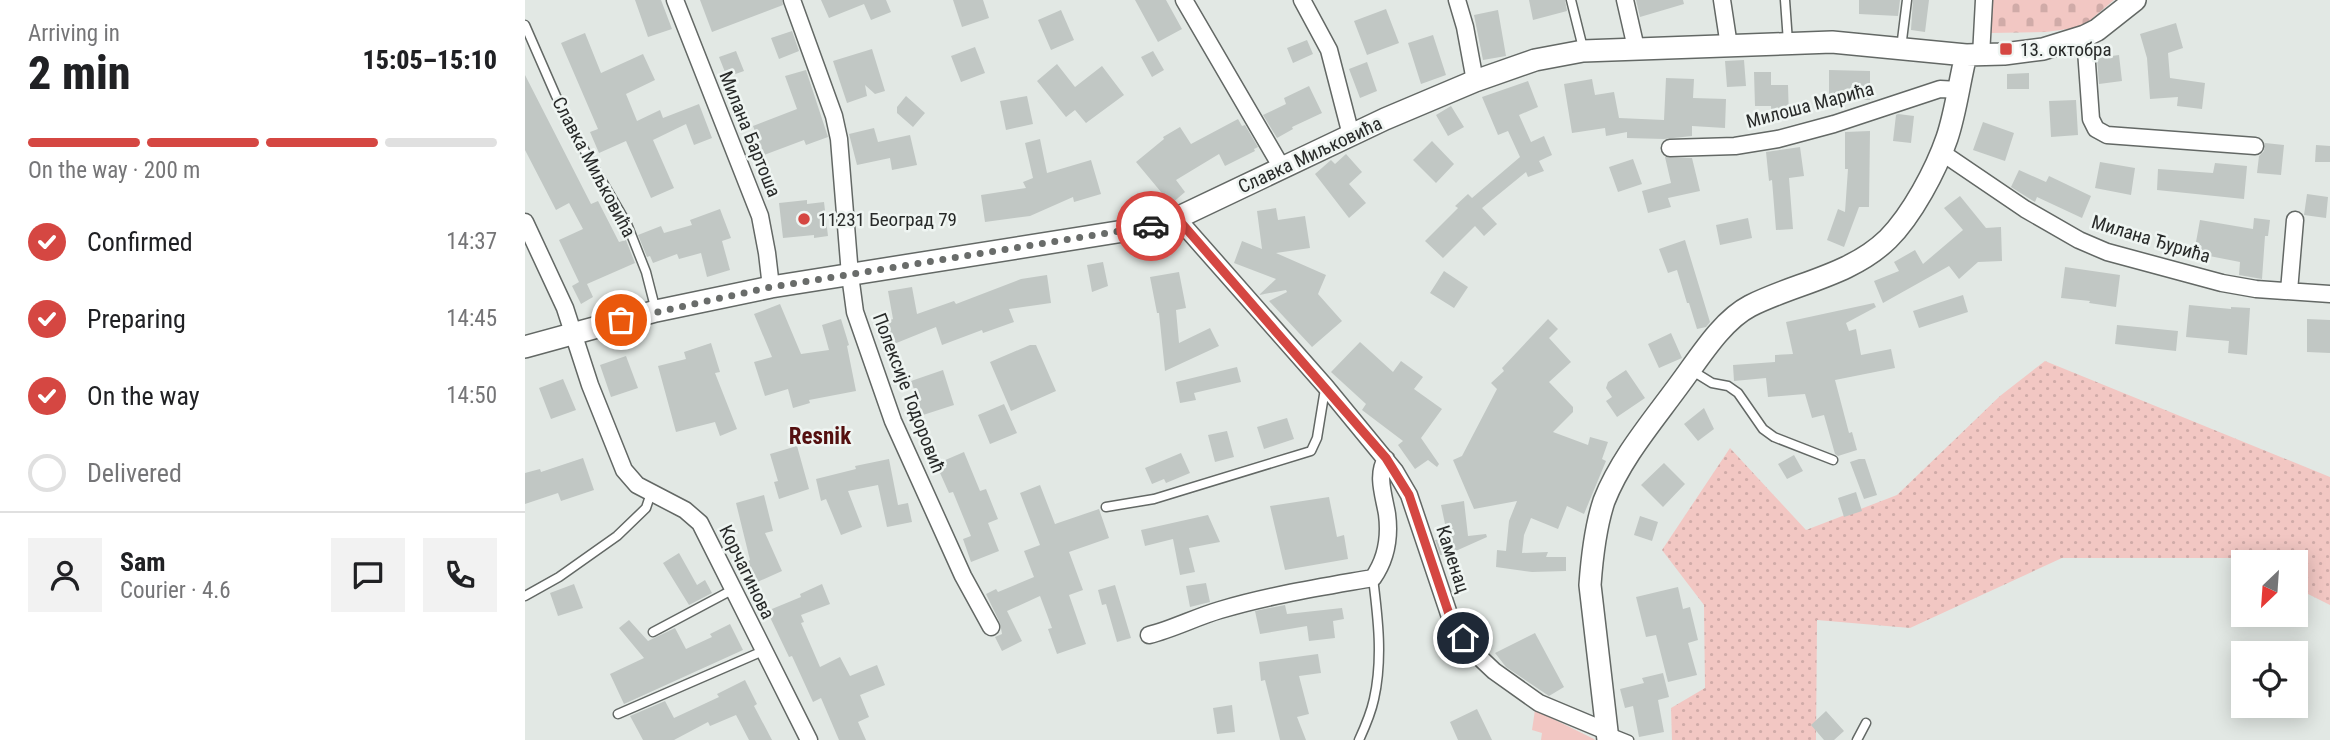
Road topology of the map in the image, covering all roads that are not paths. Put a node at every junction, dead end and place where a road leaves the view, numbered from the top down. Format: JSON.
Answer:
{"nodes":[{"id":1,"x":675,"y":0,"type":"edge"},
{"id":2,"x":792,"y":0,"type":"edge"},
{"id":3,"x":1184,"y":0,"type":"edge"},
{"id":4,"x":1302,"y":0,"type":"edge"},
{"id":5,"x":1457,"y":0,"type":"edge"},
{"id":6,"x":1571,"y":0,"type":"edge"},
{"id":7,"x":1625,"y":0,"type":"edge"},
{"id":8,"x":1722,"y":0,"type":"edge"},
{"id":9,"x":1785,"y":0,"type":"edge"},
{"id":10,"x":1907,"y":0,"type":"edge"},
{"id":11,"x":1984,"y":0,"type":"edge"},
{"id":12,"x":2135,"y":0,"type":"edge"},
{"id":13,"x":525,"y":25,"type":"edge"},
{"id":14,"x":2085,"y":36,"type":"junction"},
{"id":15,"x":1789,"y":44,"type":"junction"},
{"id":16,"x":1729,"y":46,"type":"junction"},
{"id":17,"x":1636,"y":48,"type":"junction"},
{"id":18,"x":1901,"y":48,"type":"junction"},
{"id":19,"x":1583,"y":51,"type":"junction"},
{"id":20,"x":1974,"y":56,"type":"junction"},
{"id":21,"x":1475,"y":81,"type":"junction"},
{"id":22,"x":1959,"y":90,"type":"junction"},
{"id":23,"x":1351,"y":135,"type":"junction"},
{"id":24,"x":2255,"y":146,"type":"dead end"},
{"id":25,"x":1670,"y":148,"type":"dead end"},
{"id":26,"x":1941,"y":152,"type":"junction"},
{"id":27,"x":1282,"y":167,"type":"junction"},
{"id":28,"x":1177,"y":218,"type":"junction"},
{"id":29,"x":2295,"y":220,"type":"dead end"},
{"id":30,"x":525,"y":222,"type":"edge"},
{"id":31,"x":850,"y":275,"type":"junction"},
{"id":32,"x":771,"y":287,"type":"junction"},
{"id":33,"x":2289,"y":291,"type":"junction"},
{"id":34,"x":2330,"y":294,"type":"edge"},
{"id":35,"x":656,"y":311,"type":"junction"},
{"id":36,"x":574,"y":333,"type":"junction"},
{"id":37,"x":525,"y":347,"type":"edge"},
{"id":38,"x":1691,"y":370,"type":"junction"},
{"id":39,"x":1326,"y":387,"type":"junction"},
{"id":40,"x":1386,"y":458,"type":"junction"},
{"id":41,"x":1833,"y":460,"type":"dead end"},
{"id":42,"x":651,"y":493,"type":"junction"},
{"id":43,"x":1106,"y":507,"type":"dead end"},
{"id":44,"x":1373,"y":578,"type":"junction"},
{"id":45,"x":732,"y":590,"type":"junction"},
{"id":46,"x":525,"y":596,"type":"edge"},
{"id":47,"x":991,"y":627,"type":"dead end"},
{"id":48,"x":653,"y":632,"type":"dead end"},
{"id":49,"x":1149,"y":635,"type":"dead end"},
{"id":50,"x":763,"y":651,"type":"junction"},
{"id":51,"x":618,"y":714,"type":"dead end"},
{"id":52,"x":1865,"y":723,"type":"dead end"},
{"id":53,"x":1607,"y":736,"type":"edge"},
{"id":54,"x":809,"y":740,"type":"edge"},
{"id":55,"x":1359,"y":740,"type":"edge"},
{"id":56,"x":1629,"y":740,"type":"edge"},
{"id":57,"x":1857,"y":740,"type":"edge"}],
"edges":[{"from":1,"to":32,"type":"street","name":"Милана Бартоша"},
{"from":2,"to":31,"type":"street","name":"Полексије Тодоровић"},
{"from":3,"to":27,"type":"street"},
{"from":4,"to":23,"type":"street"},
{"from":5,"to":21,"type":"street"},
{"from":6,"to":19,"type":"lane"},
{"from":7,"to":17,"type":"street"},
{"from":8,"to":16,"type":"street"},
{"from":9,"to":15,"type":"lane"},
{"from":10,"to":18,"type":"lane"},
{"from":11,"to":20,"type":"street"},
{"from":12,"to":14,"type":"street","name":"Славка Миљковића"},
{"from":13,"to":35,"type":"lane","name":"Славка Миљковића"},
{"from":14,"to":20,"type":"street","name":"Славка Миљковића"},
{"from":14,"to":24,"type":"street"},
{"from":15,"to":16,"type":"street","name":"Славка Миљковића"},
{"from":15,"to":18,"type":"street","name":"Славка Миљковића"},
{"from":16,"to":17,"type":"street","name":"Славка Миљковића"},
{"from":17,"to":19,"type":"street","name":"Славка Миљковића"},
{"from":18,"to":20,"type":"street","name":"Славка Миљковића"},
{"from":19,"to":21,"type":"street","name":"Славка Миљковића"},
{"from":20,"to":22,"type":"street"},
{"from":21,"to":23,"type":"street","name":"Славка Миљковића"},
{"from":22,"to":25,"type":"street","name":"Милоша Марића"},
{"from":22,"to":26,"type":"street"},
{"from":23,"to":27,"type":"street","name":"Славка Миљковића"},
{"from":26,"to":33,"type":"street","name":"Милана Ђурића"},
{"from":26,"to":38,"type":"street"},
{"from":27,"to":28,"type":"street","name":"Славка Миљковића"},
{"from":28,"to":31,"type":"street","name":"Славка Миљковића"},
{"from":28,"to":39,"type":"street","name":"Каменац"},
{"from":29,"to":33,"type":"street"},
{"from":30,"to":36,"type":"street","name":"Корчагинова"},
{"from":31,"to":32,"type":"street","name":"Славка Миљковића"},
{"from":31,"to":47,"type":"street","name":"Полексије Тодоровић"},
{"from":32,"to":35,"type":"street","name":"Славка Миљковића"},
{"from":33,"to":34,"type":"street","name":"Милана Ђурића"},
{"from":35,"to":36,"type":"street","name":"Славка Миљковића"},
{"from":36,"to":37,"type":"street","name":"Славка Миљковића"},
{"from":36,"to":42,"type":"street","name":"Корчагинова"},
{"from":38,"to":41,"type":"lane"},
{"from":38,"to":53,"type":"street"},
{"from":39,"to":40,"type":"street","name":"Каменац"},
{"from":39,"to":43,"type":"lane"},
{"from":40,"to":44,"type":"street"},
{"from":40,"to":53,"type":"street","name":"Каменац"},
{"from":42,"to":45,"type":"street","name":"Корчагинова"},
{"from":42,"to":46,"type":"lane"},
{"from":44,"to":49,"type":"street"},
{"from":44,"to":55,"type":"lane"},
{"from":45,"to":48,"type":"lane"},
{"from":45,"to":50,"type":"street","name":"Корчагинова"},
{"from":50,"to":51,"type":"lane"},
{"from":50,"to":54,"type":"street","name":"Корчагинова"},
{"from":52,"to":57,"type":"lane"},
{"from":53,"to":56,"type":"lane"}]}
